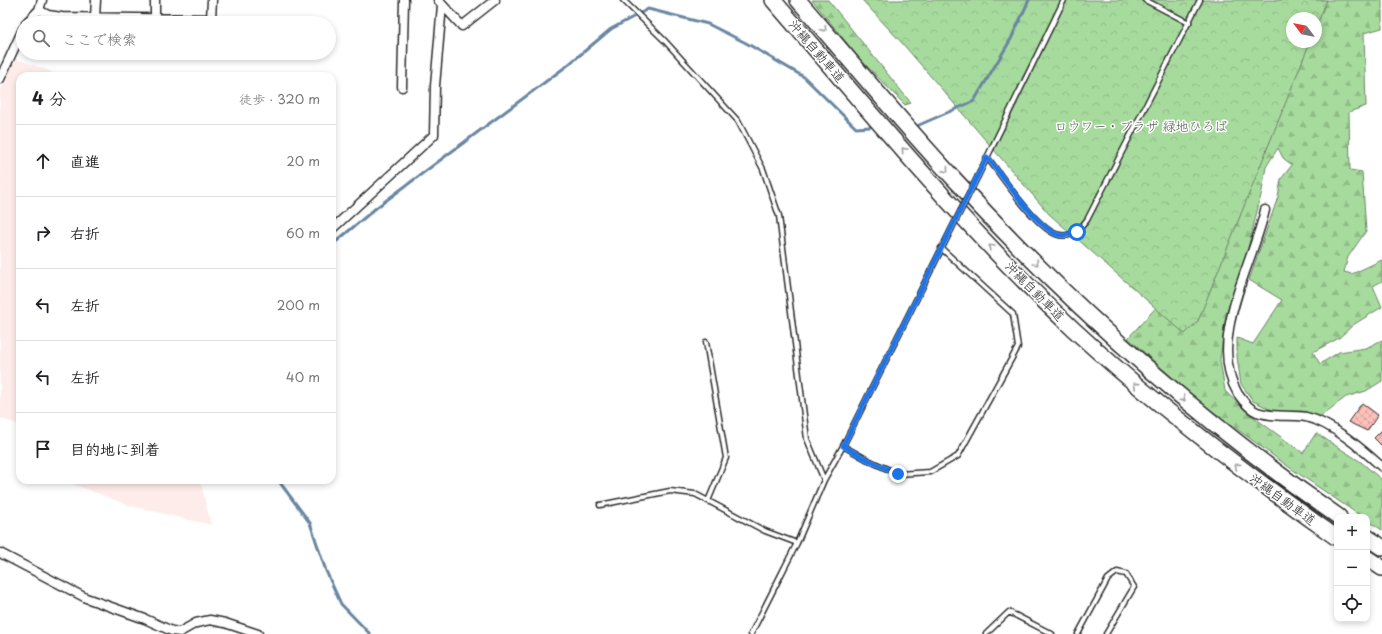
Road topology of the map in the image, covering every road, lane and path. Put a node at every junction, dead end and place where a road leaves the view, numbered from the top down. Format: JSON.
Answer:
{"nodes":[{"id":1,"x":42,"y":0,"type":"edge"},
{"id":2,"x":96,"y":0,"type":"edge"},
{"id":3,"x":155,"y":0,"type":"edge"},
{"id":4,"x":212,"y":0,"type":"edge"},
{"id":5,"x":404,"y":0,"type":"edge"},
{"id":6,"x":495,"y":0,"type":"edge"},
{"id":7,"x":623,"y":0,"type":"edge"},
{"id":8,"x":773,"y":0,"type":"edge"},
{"id":9,"x":798,"y":0,"type":"edge"},
{"id":10,"x":1064,"y":0,"type":"edge"},
{"id":11,"x":1144,"y":0,"type":"edge"},
{"id":12,"x":1200,"y":0,"type":"edge"},
{"id":13,"x":440,"y":3,"type":"edge"},
{"id":14,"x":39,"y":10,"type":"junction"},
{"id":15,"x":33,"y":16,"type":"edge"},
{"id":16,"x":55,"y":16,"type":"edge"},
{"id":17,"x":95,"y":16,"type":"edge"},
{"id":18,"x":155,"y":16,"type":"edge"},
{"id":19,"x":211,"y":16,"type":"edge"},
{"id":20,"x":1189,"y":23,"type":"junction"},
{"id":21,"x":16,"y":42,"type":"edge"},
{"id":22,"x":3,"y":66,"type":"edge"},
{"id":23,"x":0,"y":79,"type":"edge"},
{"id":24,"x":402,"y":86,"type":"dead end"},
{"id":25,"x":987,"y":157,"type":"junction"},
{"id":26,"x":1265,"y":210,"type":"dead end"},
{"id":27,"x":336,"y":224,"type":"edge"},
{"id":28,"x":941,"y":248,"type":"junction"},
{"id":29,"x":706,"y":342,"type":"dead end"},
{"id":30,"x":843,"y":446,"type":"junction"},
{"id":31,"x":1382,"y":466,"type":"edge"},
{"id":32,"x":824,"y":480,"type":"junction"},
{"id":33,"x":708,"y":501,"type":"junction"},
{"id":34,"x":600,"y":505,"type":"dead end"},
{"id":35,"x":1335,"y":514,"type":"edge"},
{"id":36,"x":1334,"y":536,"type":"edge"},
{"id":37,"x":1370,"y":539,"type":"edge"},
{"id":38,"x":797,"y":543,"type":"junction"},
{"id":39,"x":1382,"y":547,"type":"edge"},
{"id":40,"x":0,"y":553,"type":"edge"},
{"id":41,"x":1370,"y":560,"type":"edge"},
{"id":42,"x":1382,"y":568,"type":"edge"},
{"id":43,"x":1047,"y":632,"type":"edge"},
{"id":44,"x":258,"y":634,"type":"edge"},
{"id":45,"x":751,"y":634,"type":"edge"},
{"id":46,"x":986,"y":634,"type":"edge"},
{"id":47,"x":1052,"y":634,"type":"edge"},
{"id":48,"x":1078,"y":634,"type":"edge"},
{"id":49,"x":1106,"y":634,"type":"edge"}],
"edges":[{"from":1,"to":14,"type":"street"},
{"from":2,"to":17,"type":"street"},
{"from":3,"to":18,"type":"street"},
{"from":4,"to":19,"type":"street"},
{"from":5,"to":24,"type":"street"},
{"from":6,"to":13,"type":"street"},
{"from":7,"to":32,"type":"lane"},
{"from":36,"to":8,"type":"highway","name":"沖縄自動車道","one_way":true},
{"from":9,"to":35,"type":"highway","name":"沖縄自動車道","one_way":true},
{"from":10,"to":25,"type":"lane"},
{"from":11,"to":20,"type":"lane"},
{"from":12,"to":20,"type":"lane"},
{"from":13,"to":27,"type":"street"},
{"from":14,"to":15,"type":"street"},
{"from":14,"to":16,"type":"street"},
{"from":20,"to":25,"type":"lane"},
{"from":21,"to":22,"type":"street"},
{"from":22,"to":23,"type":"street"},
{"from":25,"to":28,"type":"lane","bridge":true},
{"from":26,"to":31,"type":"street"},
{"from":28,"to":30,"type":"lane"},
{"from":28,"to":30,"type":"lane"},
{"from":29,"to":33,"type":"lane"},
{"from":30,"to":32,"type":"lane"},
{"from":32,"to":38,"type":"lane"},
{"from":33,"to":34,"type":"lane"},
{"from":33,"to":38,"type":"lane"},
{"from":37,"to":39,"type":"highway"},
{"from":38,"to":45,"type":"lane"},
{"from":40,"to":44,"type":"street"},
{"from":41,"to":42,"type":"highway"},
{"from":43,"to":46,"type":"lane"},
{"from":43,"to":47,"type":"lane"},
{"from":48,"to":49,"type":"lane"}]}
